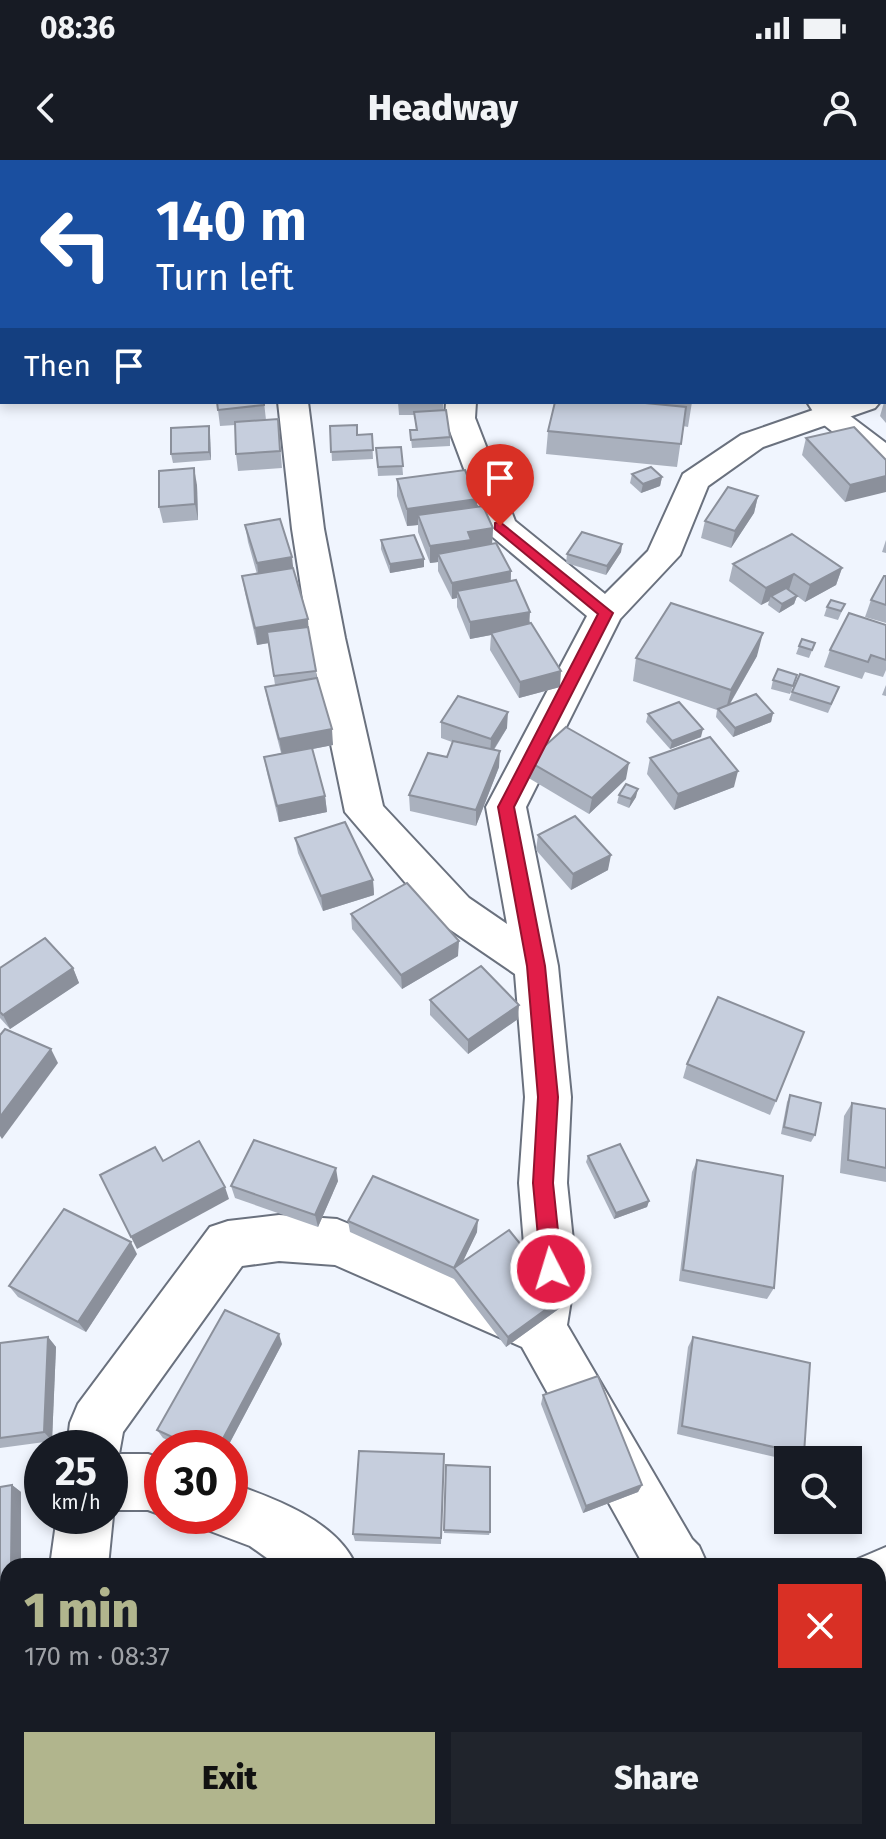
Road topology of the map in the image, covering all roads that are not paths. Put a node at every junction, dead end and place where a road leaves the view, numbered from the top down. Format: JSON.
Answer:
{"nodes":[{"id":1,"x":293,"y":404,"type":"edge"},
{"id":2,"x":461,"y":404,"type":"edge"},
{"id":3,"x":852,"y":404,"type":"edge"},
{"id":4,"x":826,"y":408,"type":"edge"},
{"id":5,"x":886,"y":458,"type":"edge"},
{"id":6,"x":606,"y":613,"type":"junction"},
{"id":7,"x":536,"y":966,"type":"junction"},
{"id":8,"x":540,"y":1329,"type":"junction"},
{"id":9,"x":96,"y":1430,"type":"edge"},
{"id":10,"x":248,"y":1517,"type":"edge"},
{"id":11,"x":83,"y":1534,"type":"edge"},
{"id":12,"x":80,"y":1558,"type":"edge"},
{"id":13,"x":316,"y":1558,"type":"edge"},
{"id":14,"x":673,"y":1558,"type":"edge"}],
"edges":[{"from":1,"to":7,"type":"street"},
{"from":2,"to":6,"type":"street"},
{"from":3,"to":4,"type":"street"},
{"from":4,"to":5,"type":"street"},
{"from":4,"to":6,"type":"street"},
{"from":6,"to":7,"type":"street"},
{"from":7,"to":8,"type":"street"},
{"from":8,"to":9,"type":"street"},
{"from":8,"to":14,"type":"street"},
{"from":10,"to":13,"type":"street"},
{"from":11,"to":12,"type":"street"}]}
